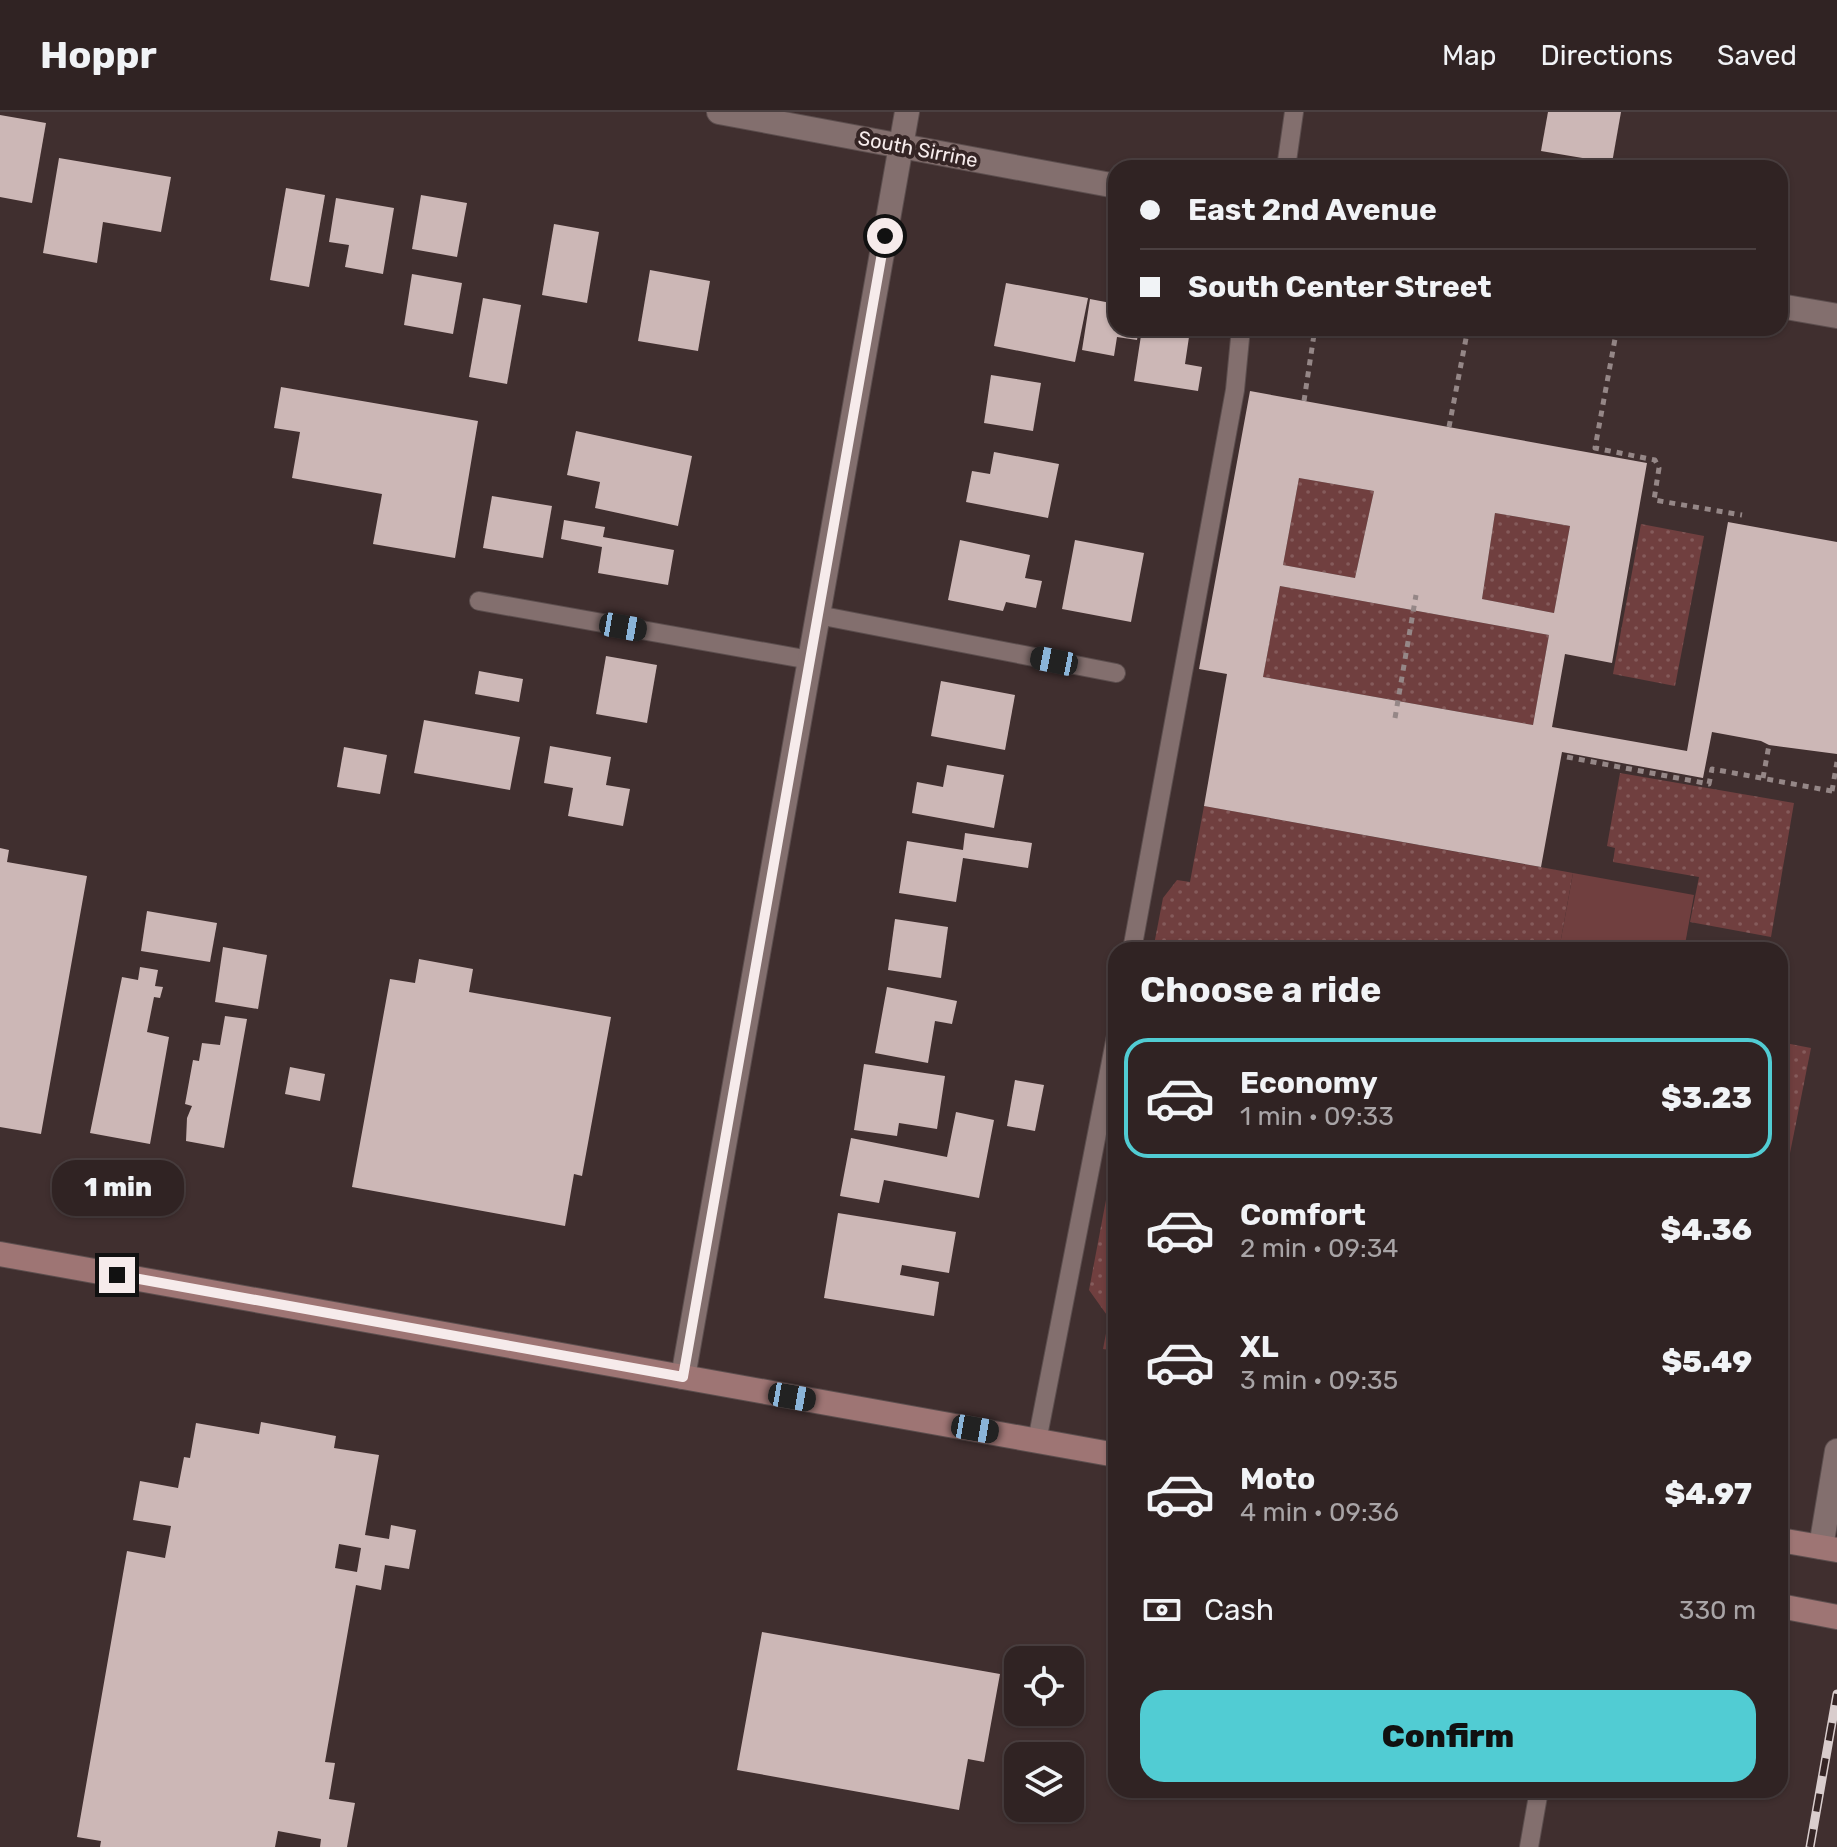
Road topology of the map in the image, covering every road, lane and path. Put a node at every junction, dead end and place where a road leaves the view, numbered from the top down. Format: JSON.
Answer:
{"nodes":[{"id":1,"x":719,"y":112,"type":"edge"},
{"id":2,"x":907,"y":112,"type":"edge"},
{"id":3,"x":1294,"y":112,"type":"edge"},
{"id":4,"x":901,"y":146,"type":"junction"},
{"id":5,"x":1287,"y":160,"type":"edge"},
{"id":6,"x":1108,"y":185,"type":"edge"},
{"id":7,"x":1788,"y":307,"type":"edge"},
{"id":8,"x":1837,"y":316,"type":"edge"},
{"id":9,"x":1240,"y":336,"type":"edge"},
{"id":10,"x":1314,"y":336,"type":"edge"},
{"id":11,"x":1466,"y":336,"type":"edge"},
{"id":12,"x":1616,"y":336,"type":"edge"},
{"id":13,"x":1304,"y":401,"type":"dead end"},
{"id":14,"x":1449,"y":427,"type":"dead end"},
{"id":15,"x":1742,"y":515,"type":"dead end"},
{"id":16,"x":1416,"y":595,"type":"dead end"},
{"id":17,"x":479,"y":601,"type":"dead end"},
{"id":18,"x":818,"y":615,"type":"junction"},
{"id":19,"x":810,"y":660,"type":"junction"},
{"id":20,"x":1116,"y":673,"type":"dead end"},
{"id":21,"x":1395,"y":718,"type":"dead end"},
{"id":22,"x":1769,"y":745,"type":"dead end"},
{"id":23,"x":1567,"y":757,"type":"dead end"},
{"id":24,"x":1837,"y":762,"type":"edge"},
{"id":25,"x":1763,"y":778,"type":"junction"},
{"id":26,"x":1834,"y":791,"type":"edge"},
{"id":27,"x":1133,"y":942,"type":"edge"},
{"id":28,"x":1108,"y":1077,"type":"edge"},
{"id":29,"x":0,"y":1254,"type":"edge"},
{"id":30,"x":683,"y":1377,"type":"junction"},
{"id":31,"x":1037,"y":1441,"type":"junction"},
{"id":32,"x":1837,"y":1451,"type":"edge"},
{"id":33,"x":1108,"y":1454,"type":"edge"},
{"id":34,"x":1788,"y":1541,"type":"edge"},
{"id":35,"x":1829,"y":1548,"type":"edge"},
{"id":36,"x":1788,"y":1608,"type":"edge"},
{"id":37,"x":1837,"y":1617,"type":"edge"},
{"id":38,"x":1538,"y":1798,"type":"edge"},
{"id":39,"x":1529,"y":1847,"type":"edge"}],
"edges":[{"from":1,"to":4,"type":"street","name":"South Sirrine"},
{"from":2,"to":4,"type":"street"},
{"from":3,"to":5,"type":"lane"},
{"from":4,"to":6,"type":"street","name":"South Sirrine"},
{"from":4,"to":18,"type":"street"},
{"from":7,"to":8,"type":"street"},
{"from":9,"to":27,"type":"lane"},
{"from":10,"to":13,"type":"path"},
{"from":11,"to":14,"type":"path"},
{"from":12,"to":15,"type":"path"},
{"from":16,"to":21,"type":"path"},
{"from":17,"to":19,"type":"lane"},
{"from":18,"to":19,"type":"street"},
{"from":18,"to":20,"type":"lane"},
{"from":19,"to":30,"type":"street"},
{"from":22,"to":25,"type":"path"},
{"from":23,"to":25,"type":"path"},
{"from":24,"to":26,"type":"path"},
{"from":25,"to":26,"type":"path"},
{"from":28,"to":31,"type":"lane"},
{"from":29,"to":30,"type":"street"},
{"from":30,"to":31,"type":"street"},
{"from":31,"to":33,"type":"street"},
{"from":32,"to":35,"type":"street"},
{"from":34,"to":35,"type":"street"},
{"from":36,"to":37,"type":"street"},
{"from":38,"to":39,"type":"lane"}]}
